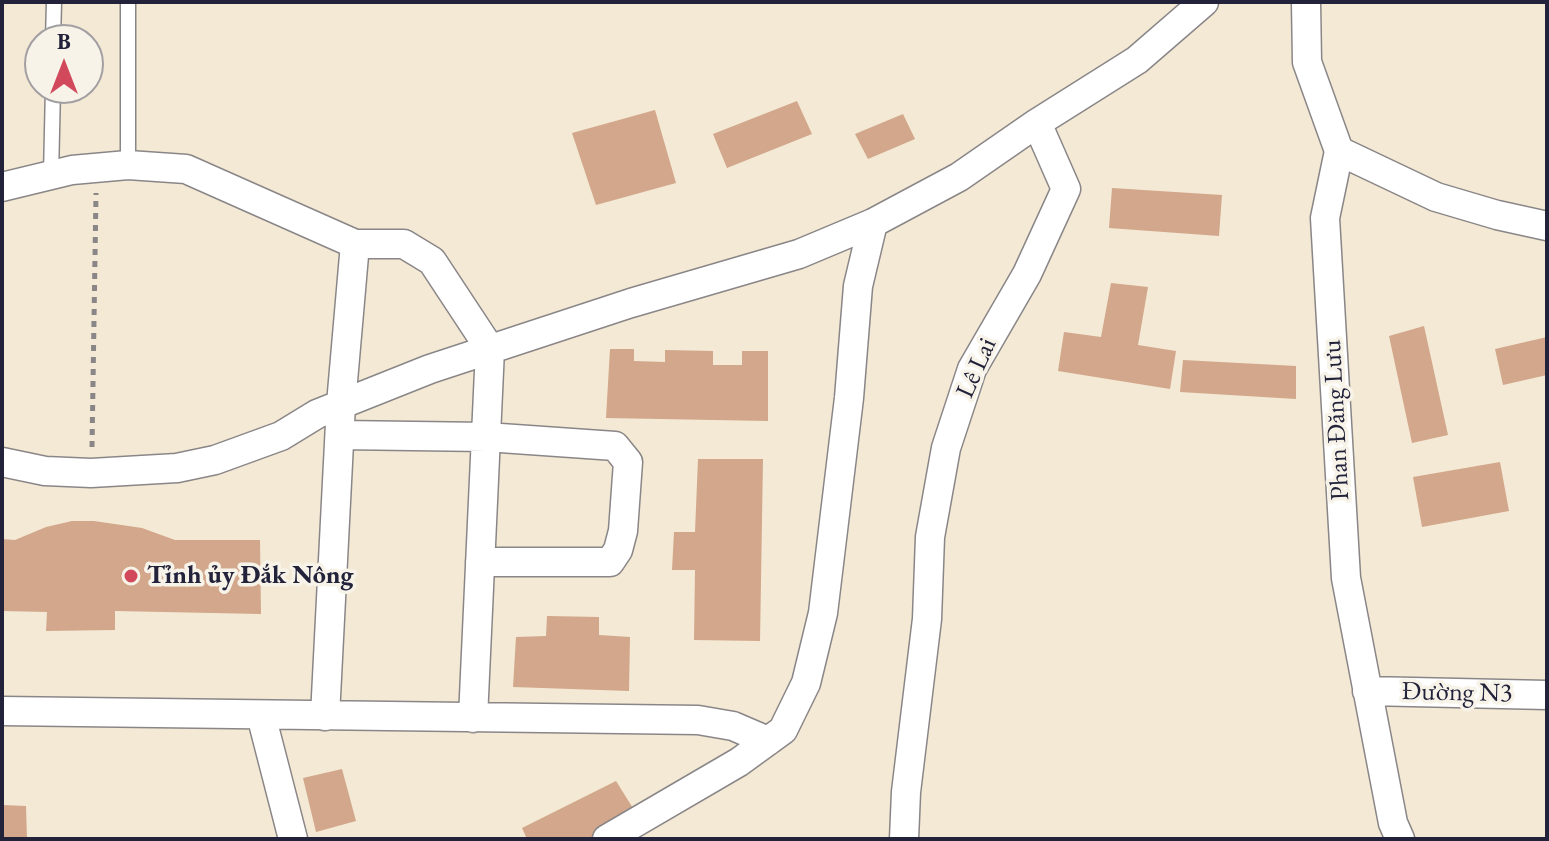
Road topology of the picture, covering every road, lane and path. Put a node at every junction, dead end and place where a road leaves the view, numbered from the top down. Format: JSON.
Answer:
{"nodes":[{"id":1,"x":54,"y":2,"type":"edge"},
{"id":2,"x":128,"y":2,"type":"edge"},
{"id":3,"x":1204,"y":2,"type":"edge"},
{"id":4,"x":1306,"y":2,"type":"edge"},
{"id":5,"x":53,"y":24,"type":"edge"},
{"id":6,"x":53,"y":104,"type":"edge"},
{"id":7,"x":1037,"y":123,"type":"junction"},
{"id":8,"x":1339,"y":151,"type":"junction"},
{"id":9,"x":128,"y":165,"type":"junction"},
{"id":10,"x":97,"y":168,"type":"junction"},
{"id":11,"x":51,"y":175,"type":"junction"},
{"id":12,"x":2,"y":187,"type":"edge"},
{"id":13,"x":873,"y":223,"type":"junction"},
{"id":14,"x":1547,"y":226,"type":"edge"},
{"id":15,"x":355,"y":244,"type":"junction"},
{"id":16,"x":490,"y":349,"type":"junction"},
{"id":17,"x":341,"y":404,"type":"junction"},
{"id":18,"x":340,"y":435,"type":"junction"},
{"id":19,"x":486,"y":437,"type":"junction"},
{"id":20,"x":2,"y":462,"type":"edge"},
{"id":21,"x":91,"y":473,"type":"junction"},
{"id":22,"x":480,"y":562,"type":"junction"},
{"id":23,"x":1367,"y":691,"type":"junction"},
{"id":24,"x":1547,"y":695,"type":"edge"},
{"id":25,"x":2,"y":711,"type":"edge"},
{"id":26,"x":261,"y":715,"type":"junction"},
{"id":27,"x":325,"y":716,"type":"junction"},
{"id":28,"x":473,"y":718,"type":"junction"},
{"id":29,"x":768,"y":741,"type":"junction"},
{"id":30,"x":293,"y":839,"type":"edge"},
{"id":31,"x":607,"y":839,"type":"edge"},
{"id":32,"x":904,"y":839,"type":"edge"},
{"id":33,"x":1400,"y":839,"type":"edge"}],
"edges":[{"from":1,"to":5,"type":"lane"},
{"from":2,"to":9,"type":"lane"},
{"from":3,"to":7,"type":"street"},
{"from":4,"to":8,"type":"street"},
{"from":6,"to":11,"type":"lane"},
{"from":7,"to":13,"type":"street"},
{"from":7,"to":32,"type":"street","name":"Lê Lai"},
{"from":8,"to":14,"type":"street"},
{"from":8,"to":23,"type":"street","name":"Phan Đăng Lưu"},
{"from":9,"to":10,"type":"street"},
{"from":9,"to":15,"type":"street"},
{"from":10,"to":11,"type":"street"},
{"from":10,"to":21,"type":"path"},
{"from":11,"to":12,"type":"street"},
{"from":13,"to":16,"type":"street"},
{"from":13,"to":29,"type":"street"},
{"from":15,"to":16,"type":"street"},
{"from":15,"to":17,"type":"street"},
{"from":16,"to":17,"type":"street"},
{"from":16,"to":19,"type":"street"},
{"from":17,"to":18,"type":"street"},
{"from":17,"to":21,"type":"street"},
{"from":18,"to":19,"type":"street"},
{"from":18,"to":27,"type":"street"},
{"from":19,"to":22,"type":"street"},
{"from":19,"to":22,"type":"street"},
{"from":20,"to":21,"type":"street"},
{"from":22,"to":28,"type":"street"},
{"from":23,"to":24,"type":"street","name":"Đường N3"},
{"from":23,"to":33,"type":"street","name":"Phan Đăng Lưu"},
{"from":25,"to":26,"type":"street"},
{"from":26,"to":27,"type":"street"},
{"from":26,"to":30,"type":"street"},
{"from":27,"to":28,"type":"street"},
{"from":28,"to":29,"type":"street"},
{"from":29,"to":31,"type":"street"}]}
